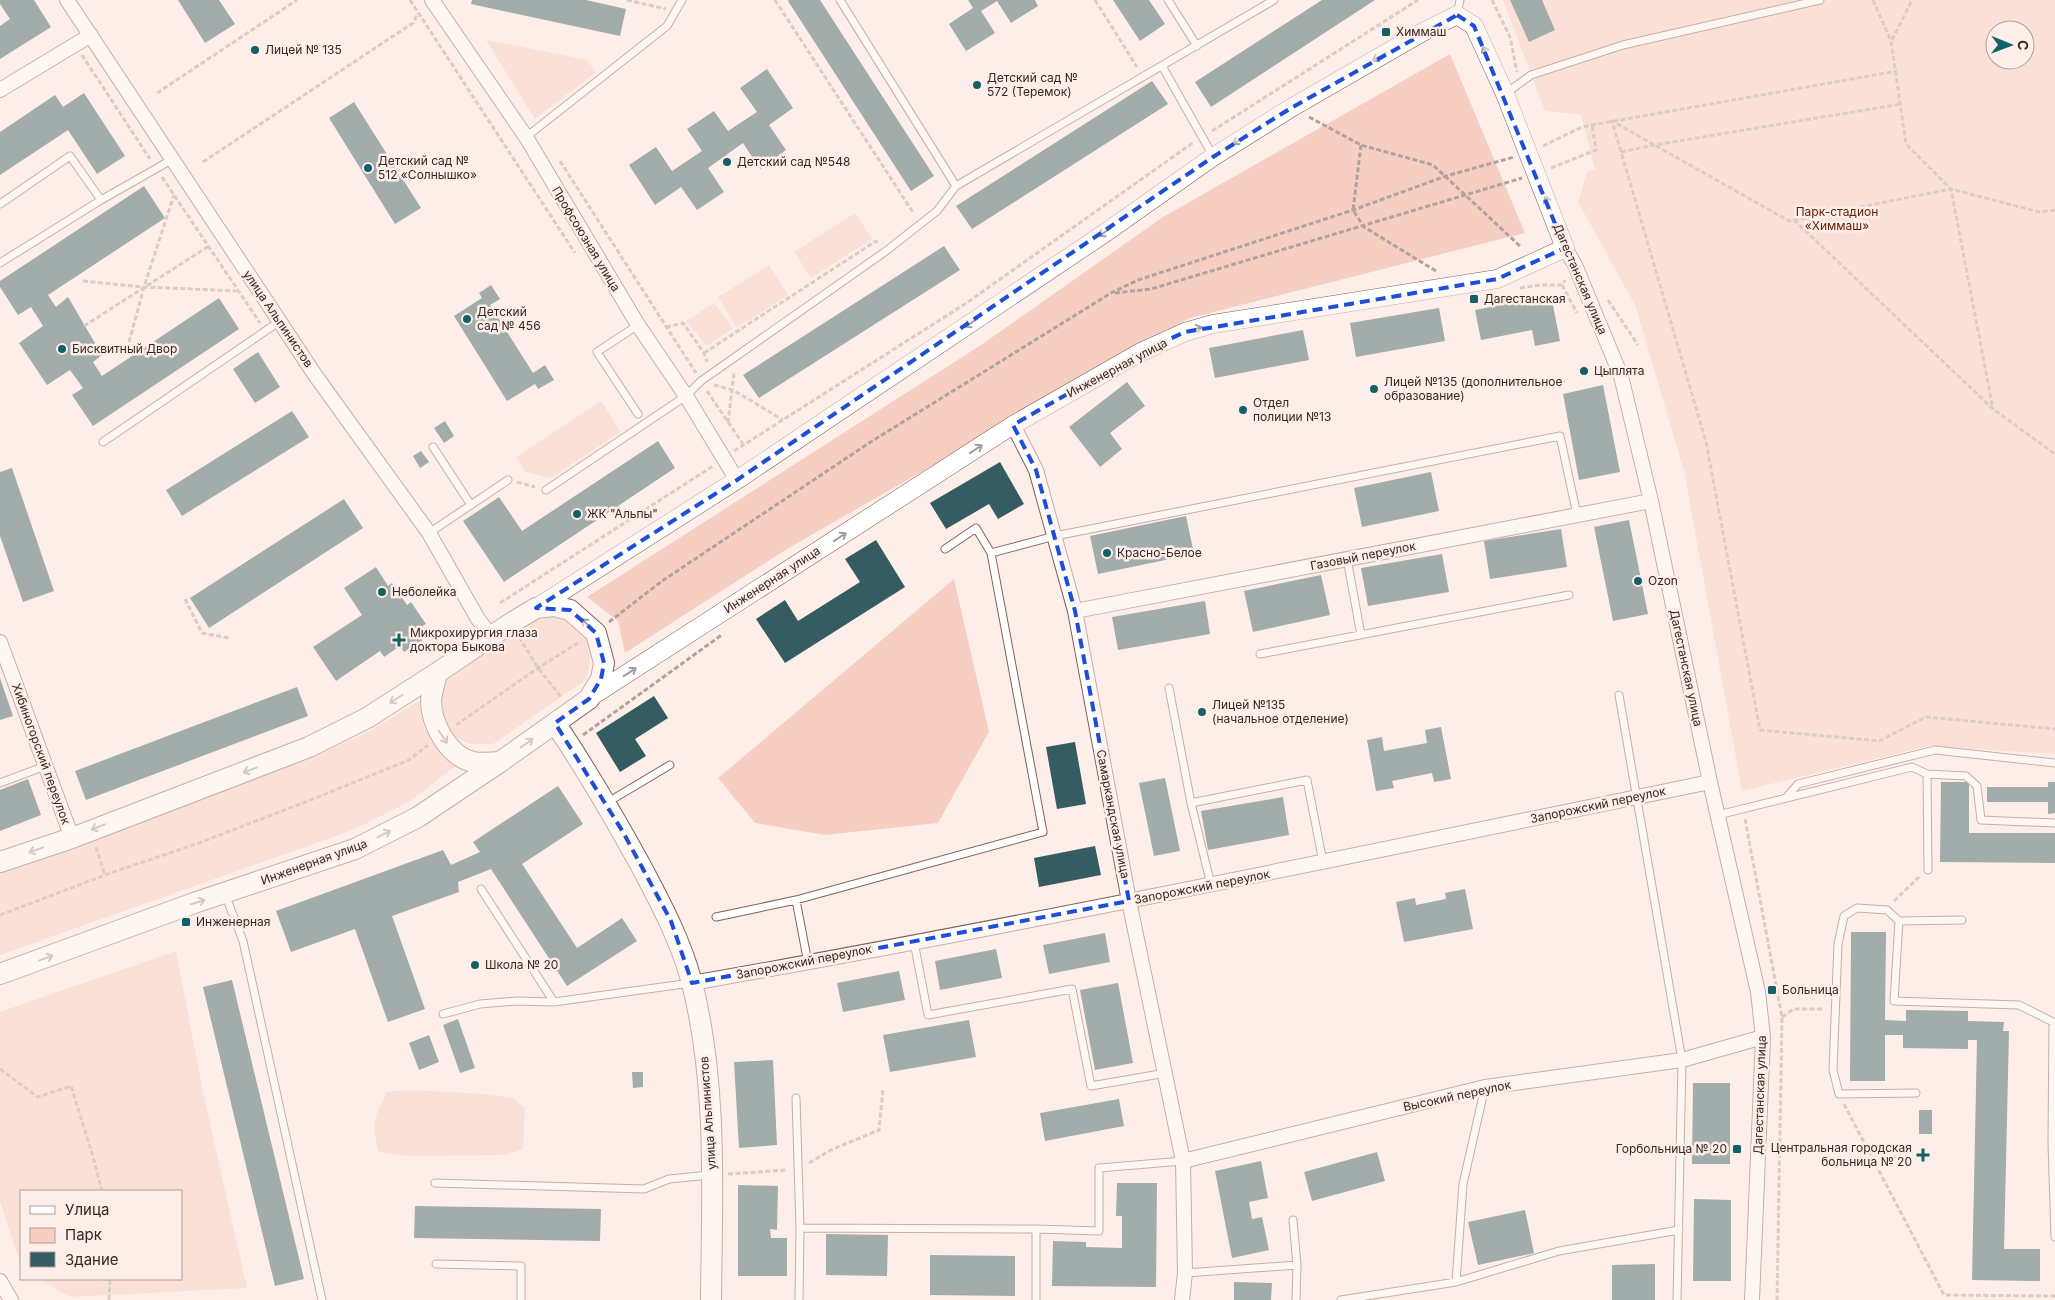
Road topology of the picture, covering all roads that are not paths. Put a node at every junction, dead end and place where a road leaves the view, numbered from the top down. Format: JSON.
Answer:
{"nodes":[{"id":1,"x":67,"y":0,"type":"edge"},
{"id":2,"x":432,"y":0,"type":"edge"},
{"id":3,"x":682,"y":0,"type":"edge"},
{"id":4,"x":840,"y":0,"type":"edge"},
{"id":5,"x":1168,"y":0,"type":"edge"},
{"id":6,"x":1274,"y":0,"type":"edge"},
{"id":7,"x":1820,"y":0,"type":"edge"},
{"id":8,"x":1458,"y":7,"type":"edge"},
{"id":9,"x":91,"y":35,"type":"junction"},
{"id":10,"x":1197,"y":46,"type":"junction"},
{"id":11,"x":1162,"y":66,"type":"junction"},
{"id":12,"x":0,"y":90,"type":"edge"},
{"id":13,"x":1505,"y":94,"type":"junction"},
{"id":14,"x":526,"y":137,"type":"junction"},
{"id":15,"x":1213,"y":156,"type":"junction"},
{"id":16,"x":173,"y":159,"type":"junction"},
{"id":17,"x":956,"y":186,"type":"junction"},
{"id":18,"x":101,"y":200,"type":"junction"},
{"id":19,"x":0,"y":204,"type":"edge"},
{"id":20,"x":1565,"y":248,"type":"junction"},
{"id":21,"x":0,"y":263,"type":"edge"},
{"id":22,"x":280,"y":322,"type":"junction"},
{"id":23,"x":638,"y":325,"type":"junction"},
{"id":24,"x":686,"y":396,"type":"junction"},
{"id":25,"x":638,"y":414,"type":"dead end"},
{"id":26,"x":1013,"y":426,"type":"junction"},
{"id":27,"x":103,"y":442,"type":"dead end"},
{"id":28,"x":433,"y":447,"type":"dead end"},
{"id":29,"x":508,"y":480,"type":"road end"},
{"id":30,"x":737,"y":480,"type":"junction"},
{"id":31,"x":546,"y":490,"type":"road end"},
{"id":32,"x":1651,"y":501,"type":"junction"},
{"id":33,"x":471,"y":504,"type":"junction"},
{"id":34,"x":1577,"y":515,"type":"junction"},
{"id":35,"x":429,"y":532,"type":"junction"},
{"id":36,"x":1055,"y":536,"type":"junction"},
{"id":37,"x":945,"y":549,"type":"dead end"},
{"id":38,"x":991,"y":553,"type":"junction"},
{"id":39,"x":1347,"y":559,"type":"junction"},
{"id":40,"x":1569,"y":594,"type":"dead end"},
{"id":41,"x":536,"y":608,"type":"junction"},
{"id":42,"x":1075,"y":612,"type":"junction"},
{"id":43,"x":1361,"y":635,"type":"junction"},
{"id":44,"x":491,"y":636,"type":"junction"},
{"id":45,"x":0,"y":642,"type":"edge"},
{"id":46,"x":1260,"y":654,"type":"dead end"},
{"id":47,"x":437,"y":674,"type":"junction"},
{"id":48,"x":1169,"y":688,"type":"dead end"},
{"id":49,"x":1618,"y":695,"type":"dead end"},
{"id":50,"x":589,"y":699,"type":"junction"},
{"id":51,"x":555,"y":723,"type":"junction"},
{"id":52,"x":500,"y":762,"type":"junction"},
{"id":53,"x":2055,"y":763,"type":"edge"},
{"id":54,"x":670,"y":765,"type":"dead end"},
{"id":55,"x":45,"y":766,"type":"junction"},
{"id":56,"x":1927,"y":774,"type":"junction"},
{"id":57,"x":1710,"y":782,"type":"junction"},
{"id":58,"x":0,"y":783,"type":"edge"},
{"id":59,"x":1637,"y":797,"type":"junction"},
{"id":60,"x":1787,"y":797,"type":"junction"},
{"id":61,"x":1191,"y":803,"type":"junction"},
{"id":62,"x":606,"y":804,"type":"junction"},
{"id":63,"x":1718,"y":814,"type":"junction"},
{"id":64,"x":2055,"y":822,"type":"edge"},
{"id":65,"x":72,"y":838,"type":"junction"},
{"id":66,"x":0,"y":862,"type":"edge"},
{"id":67,"x":1323,"y":862,"type":"junction"},
{"id":68,"x":1928,"y":870,"type":"road end"},
{"id":69,"x":1211,"y":885,"type":"junction"},
{"id":70,"x":481,"y":889,"type":"dead end"},
{"id":71,"x":225,"y":894,"type":"junction"},
{"id":72,"x":796,"y":900,"type":"junction"},
{"id":73,"x":1129,"y":901,"type":"junction"},
{"id":74,"x":716,"y":917,"type":"dead end"},
{"id":75,"x":1899,"y":920,"type":"junction"},
{"id":76,"x":1962,"y":920,"type":"dead end"},
{"id":77,"x":914,"y":941,"type":"junction"},
{"id":78,"x":808,"y":962,"type":"junction"},
{"id":79,"x":0,"y":974,"type":"edge"},
{"id":80,"x":692,"y":983,"type":"junction"},
{"id":81,"x":554,"y":1002,"type":"junction"},
{"id":82,"x":443,"y":1014,"type":"dead end"},
{"id":83,"x":2054,"y":1021,"type":"edge"},
{"id":84,"x":1763,"y":1037,"type":"junction"},
{"id":85,"x":1682,"y":1060,"type":"junction"},
{"id":86,"x":1166,"y":1073,"type":"junction"},
{"id":87,"x":1486,"y":1087,"type":"junction"},
{"id":88,"x":1916,"y":1092,"type":"dead end"},
{"id":89,"x":796,"y":1098,"type":"dead end"},
{"id":90,"x":1183,"y":1161,"type":"junction"},
{"id":91,"x":712,"y":1175,"type":"junction"},
{"id":92,"x":435,"y":1184,"type":"dead end"},
{"id":93,"x":1293,"y":1220,"type":"dead end"},
{"id":94,"x":800,"y":1228,"type":"junction"},
{"id":95,"x":1036,"y":1229,"type":"junction"},
{"id":96,"x":1679,"y":1230,"type":"junction"},
{"id":97,"x":2055,"y":1237,"type":"edge"},
{"id":98,"x":436,"y":1264,"type":"dead end"},
{"id":99,"x":1297,"y":1265,"type":"junction"},
{"id":100,"x":1185,"y":1273,"type":"junction"},
{"id":101,"x":0,"y":1281,"type":"edge"},
{"id":102,"x":1456,"y":1282,"type":"junction"},
{"id":103,"x":11,"y":1300,"type":"edge"},
{"id":104,"x":322,"y":1300,"type":"edge"},
{"id":105,"x":521,"y":1300,"type":"edge"},
{"id":106,"x":711,"y":1300,"type":"edge"},
{"id":107,"x":799,"y":1300,"type":"edge"},
{"id":108,"x":1036,"y":1300,"type":"edge"},
{"id":109,"x":1182,"y":1300,"type":"edge"},
{"id":110,"x":1296,"y":1300,"type":"edge"},
{"id":111,"x":1341,"y":1300,"type":"edge"},
{"id":112,"x":1677,"y":1300,"type":"edge"},
{"id":113,"x":1752,"y":1300,"type":"edge"}],
"edges":[{"from":1,"to":9,"type":"street","name":"улица Альпинистов"},
{"from":2,"to":14,"type":"street","name":"Профсоюзная улица"},
{"from":3,"to":14,"type":"lane"},
{"from":4,"to":17,"type":"lane"},
{"from":5,"to":10,"type":"lane"},
{"from":6,"to":10,"type":"lane"},
{"from":7,"to":13,"type":"lane"},
{"from":13,"to":8,"type":"street","name":"Дагестанская улица","one_way":true},
{"from":8,"to":15,"type":"street","one_way":true},
{"from":9,"to":12,"type":"street"},
{"from":9,"to":16,"type":"street","name":"улица Альпинистов"},
{"from":10,"to":11,"type":"lane"},
{"from":11,"to":15,"type":"lane"},
{"from":11,"to":17,"type":"lane"},
{"from":20,"to":13,"type":"street","name":"Дагестанская улица","one_way":true},
{"from":14,"to":23,"type":"street","name":"Профсоюзная улица"},
{"from":15,"to":30,"type":"street","one_way":true},
{"from":16,"to":18,"type":"lane"},
{"from":16,"to":22,"type":"street","name":"улица Альпинистов"},
{"from":17,"to":24,"type":"lane"},
{"from":18,"to":19,"type":"lane"},
{"from":18,"to":21,"type":"lane"},
{"from":26,"to":20,"type":"street","name":"Инженерная улица","one_way":true},
{"from":20,"to":32,"type":"street","name":"Дагестанская улица"},
{"from":22,"to":27,"type":"lane"},
{"from":22,"to":35,"type":"street","name":"улица Альпинистов"},
{"from":23,"to":24,"type":"street","name":"Профсоюзная улица"},
{"from":23,"to":25,"type":"lane"},
{"from":24,"to":30,"type":"street","name":"Профсоюзная улица"},
{"from":24,"to":31,"type":"lane"},
{"from":26,"to":36,"type":"street","name":"Самаркандская улица"},
{"from":50,"to":26,"type":"street","name":"Инженерная улица","one_way":true},
{"from":28,"to":33,"type":"lane"},
{"from":29,"to":33,"type":"lane"},
{"from":30,"to":41,"type":"street"},
{"from":32,"to":34,"type":"street","name":"Газовый переулок"},
{"from":32,"to":57,"type":"street","name":"Дагестанская улица"},
{"from":33,"to":35,"type":"lane"},
{"from":34,"to":36,"type":"lane"},
{"from":34,"to":39,"type":"street","name":"Газовый переулок"},
{"from":35,"to":44,"type":"street","name":"улица Альпинистов"},
{"from":36,"to":38,"type":"lane"},
{"from":36,"to":42,"type":"street","name":"Самаркандская улица"},
{"from":37,"to":38,"type":"lane"},
{"from":38,"to":72,"type":"lane"},
{"from":39,"to":42,"type":"street","name":"Газовый переулок"},
{"from":39,"to":43,"type":"lane"},
{"from":40,"to":43,"type":"lane"},
{"from":41,"to":44,"type":"main road"},
{"from":50,"to":41,"type":"main road","one_way":true},
{"from":42,"to":73,"type":"street","name":"Самаркандская улица"},
{"from":43,"to":46,"type":"lane"},
{"from":44,"to":47,"type":"main road"},
{"from":45,"to":55,"type":"street","name":"Хибиногорский переулок"},
{"from":47,"to":52,"type":"main road","one_way":true},
{"from":47,"to":65,"type":"main road","one_way":true},
{"from":48,"to":61,"type":"lane"},
{"from":49,"to":59,"type":"lane"},
{"from":50,"to":51,"type":"main road","name":"Инженерная улица"},
{"from":52,"to":51,"type":"main road","name":"Инженерная улица","one_way":true},
{"from":51,"to":62,"type":"main road","name":"улица Альпинистов"},
{"from":71,"to":52,"type":"main road","name":"Инженерная улица","one_way":true},
{"from":53,"to":60,"type":"lane"},
{"from":54,"to":62,"type":"lane"},
{"from":55,"to":58,"type":"lane"},
{"from":55,"to":65,"type":"street","name":"Хибиногорский переулок"},
{"from":56,"to":60,"type":"lane"},
{"from":56,"to":64,"type":"lane"},
{"from":56,"to":68,"type":"lane"},
{"from":57,"to":59,"type":"street","name":"Запорожский переулок"},
{"from":57,"to":63,"type":"street","name":"Дагестанская улица"},
{"from":59,"to":67,"type":"street","name":"Запорожский переулок"},
{"from":59,"to":85,"type":"lane"},
{"from":60,"to":63,"type":"lane"},
{"from":61,"to":67,"type":"lane"},
{"from":61,"to":69,"type":"lane"},
{"from":62,"to":80,"type":"main road","name":"улица Альпинистов"},
{"from":63,"to":84,"type":"street","name":"Дагестанская улица"},
{"from":65,"to":66,"type":"main road","one_way":true},
{"from":67,"to":69,"type":"street","name":"Запорожский переулок"},
{"from":69,"to":73,"type":"street","name":"Запорожский переулок"},
{"from":70,"to":81,"type":"lane"},
{"from":79,"to":71,"type":"main road","name":"Инженерная улица","one_way":true},
{"from":71,"to":104,"type":"lane"},
{"from":72,"to":74,"type":"lane"},
{"from":72,"to":78,"type":"lane"},
{"from":73,"to":77,"type":"street","name":"Запорожский переулок"},
{"from":73,"to":86,"type":"street","name":"Самаркандская улица"},
{"from":75,"to":76,"type":"lane"},
{"from":75,"to":83,"type":"lane"},
{"from":75,"to":88,"type":"lane"},
{"from":77,"to":78,"type":"street","name":"Запорожский переулок"},
{"from":77,"to":86,"type":"lane"},
{"from":78,"to":80,"type":"street","name":"Запорожский переулок"},
{"from":80,"to":81,"type":"lane"},
{"from":80,"to":91,"type":"main road","name":"улица Альпинистов"},
{"from":81,"to":82,"type":"lane"},
{"from":83,"to":97,"type":"lane"},
{"from":84,"to":85,"type":"street","name":"Высокий переулок"},
{"from":84,"to":113,"type":"street","name":"Дагестанская улица"},
{"from":85,"to":87,"type":"street","name":"Высокий переулок"},
{"from":85,"to":96,"type":"lane"},
{"from":86,"to":90,"type":"street","name":"Самаркандская улица"},
{"from":87,"to":90,"type":"street","name":"Высокий переулок"},
{"from":87,"to":102,"type":"lane"},
{"from":89,"to":94,"type":"lane"},
{"from":90,"to":95,"type":"lane"},
{"from":90,"to":100,"type":"street","name":"Самаркандская улица"},
{"from":91,"to":92,"type":"lane"},
{"from":91,"to":106,"type":"main road","name":"улица Альпинистов"},
{"from":93,"to":99,"type":"lane"},
{"from":94,"to":95,"type":"lane"},
{"from":94,"to":107,"type":"lane"},
{"from":95,"to":108,"type":"lane"},
{"from":96,"to":102,"type":"lane"},
{"from":96,"to":112,"type":"lane"},
{"from":98,"to":105,"type":"lane"},
{"from":99,"to":100,"type":"lane"},
{"from":99,"to":110,"type":"lane"},
{"from":100,"to":109,"type":"street","name":"Самаркандская улица"},
{"from":101,"to":103,"type":"street"},
{"from":102,"to":111,"type":"lane"}]}
